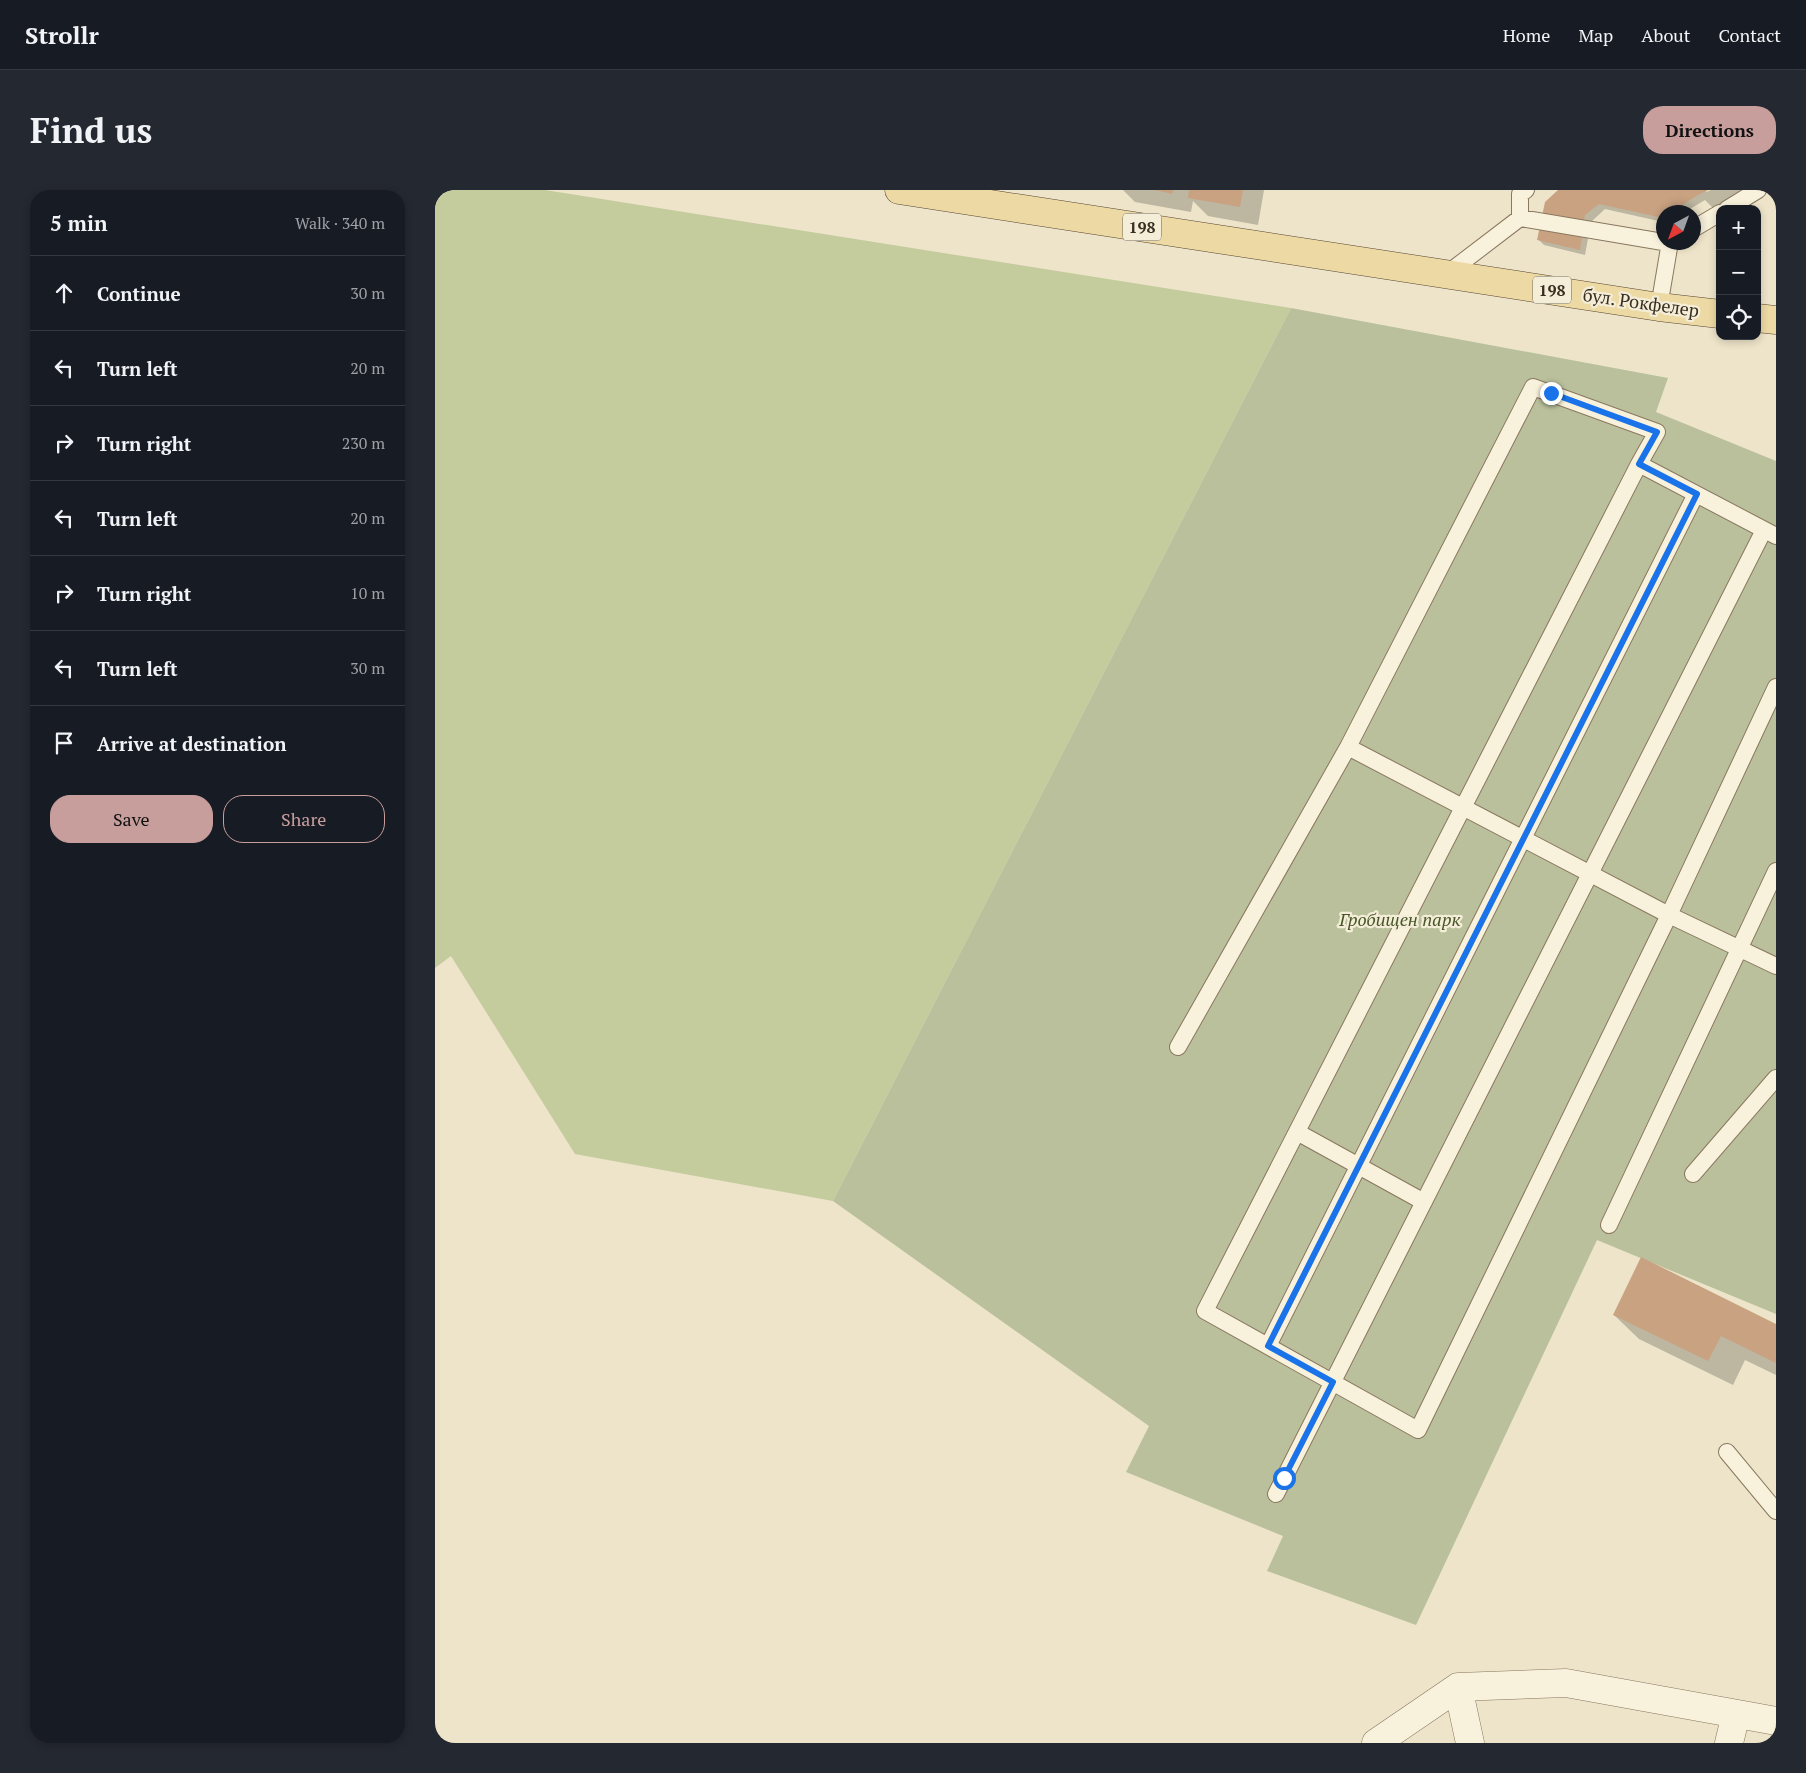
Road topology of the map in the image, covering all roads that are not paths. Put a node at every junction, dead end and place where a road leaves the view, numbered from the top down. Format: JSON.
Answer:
{"nodes":[{"id":1,"x":899,"y":190,"type":"edge"},
{"id":2,"x":1526,"y":190,"type":"edge"},
{"id":3,"x":1758,"y":190,"type":"edge"},
{"id":4,"x":1734,"y":205,"type":"edge"},
{"id":5,"x":1716,"y":215,"type":"edge"},
{"id":6,"x":1520,"y":218,"type":"junction"},
{"id":7,"x":1701,"y":224,"type":"edge"},
{"id":8,"x":1656,"y":241,"type":"edge"},
{"id":9,"x":1668,"y":250,"type":"edge"},
{"id":10,"x":1448,"y":273,"type":"junction"},
{"id":11,"x":1659,"y":307,"type":"junction"},
{"id":12,"x":1716,"y":314,"type":"edge"},
{"id":13,"x":1761,"y":318,"type":"edge"},
{"id":14,"x":1776,"y":320,"type":"edge"},
{"id":15,"x":1639,"y":464,"type":"junction"},
{"id":16,"x":1697,"y":494,"type":"junction"},
{"id":17,"x":1770,"y":533,"type":"edge"},
{"id":18,"x":1776,"y":687,"type":"edge"},
{"id":19,"x":1348,"y":747,"type":"junction"},
{"id":20,"x":1463,"y":808,"type":"junction"},
{"id":21,"x":1523,"y":839,"type":"junction"},
{"id":22,"x":1776,"y":871,"type":"edge"},
{"id":23,"x":1590,"y":874,"type":"junction"},
{"id":24,"x":1669,"y":915,"type":"junction"},
{"id":25,"x":1739,"y":949,"type":"junction"},
{"id":26,"x":1776,"y":966,"type":"edge"},
{"id":27,"x":1178,"y":1047,"type":"dead end"},
{"id":28,"x":1776,"y":1078,"type":"edge"},
{"id":29,"x":1297,"y":1132,"type":"junction"},
{"id":30,"x":1359,"y":1166,"type":"junction"},
{"id":31,"x":1693,"y":1174,"type":"dead end"},
{"id":32,"x":1424,"y":1202,"type":"junction"},
{"id":33,"x":1609,"y":1225,"type":"dead end"},
{"id":34,"x":1268,"y":1346,"type":"junction"},
{"id":35,"x":1333,"y":1382,"type":"junction"},
{"id":36,"x":1727,"y":1452,"type":"dead end"},
{"id":37,"x":1276,"y":1494,"type":"dead end"},
{"id":38,"x":1776,"y":1511,"type":"edge"},
{"id":39,"x":1458,"y":1686,"type":"junction"},
{"id":40,"x":1736,"y":1714,"type":"junction"},
{"id":41,"x":1776,"y":1721,"type":"edge"},
{"id":42,"x":1376,"y":1743,"type":"edge"},
{"id":43,"x":1469,"y":1743,"type":"edge"},
{"id":44,"x":1729,"y":1743,"type":"edge"}],
"edges":[{"from":1,"to":10,"type":"main road","name":"бул. Рокфелер","number":"198"},
{"from":2,"to":6,"type":"lane"},
{"from":3,"to":4,"type":"lane"},
{"from":5,"to":7,"type":"lane"},
{"from":6,"to":8,"type":"lane"},
{"from":6,"to":10,"type":"lane"},
{"from":9,"to":11,"type":"lane"},
{"from":10,"to":11,"type":"main road","name":"бул. Рокфелер","number":"198"},
{"from":11,"to":12,"type":"main road","name":"бул. Рокфелер","number":"198"},
{"from":13,"to":14,"type":"main road"},
{"from":15,"to":16,"type":"lane"},
{"from":15,"to":19,"type":"lane"},
{"from":15,"to":20,"type":"lane"},
{"from":16,"to":17,"type":"lane"},
{"from":16,"to":21,"type":"lane"},
{"from":17,"to":23,"type":"lane"},
{"from":18,"to":24,"type":"lane"},
{"from":19,"to":20,"type":"lane"},
{"from":19,"to":27,"type":"lane"},
{"from":20,"to":21,"type":"lane"},
{"from":20,"to":29,"type":"lane"},
{"from":21,"to":23,"type":"lane"},
{"from":21,"to":30,"type":"lane"},
{"from":22,"to":25,"type":"lane"},
{"from":23,"to":24,"type":"lane"},
{"from":23,"to":32,"type":"lane"},
{"from":24,"to":25,"type":"lane"},
{"from":24,"to":35,"type":"lane"},
{"from":25,"to":26,"type":"lane"},
{"from":25,"to":33,"type":"lane"},
{"from":28,"to":31,"type":"lane"},
{"from":29,"to":30,"type":"lane"},
{"from":29,"to":34,"type":"lane"},
{"from":30,"to":32,"type":"lane"},
{"from":30,"to":34,"type":"lane"},
{"from":32,"to":35,"type":"lane"},
{"from":34,"to":35,"type":"lane"},
{"from":35,"to":37,"type":"lane"},
{"from":36,"to":38,"type":"lane"},
{"from":39,"to":40,"type":"street"},
{"from":39,"to":42,"type":"street"},
{"from":39,"to":43,"type":"street"},
{"from":40,"to":41,"type":"street"},
{"from":40,"to":44,"type":"street"}]}
